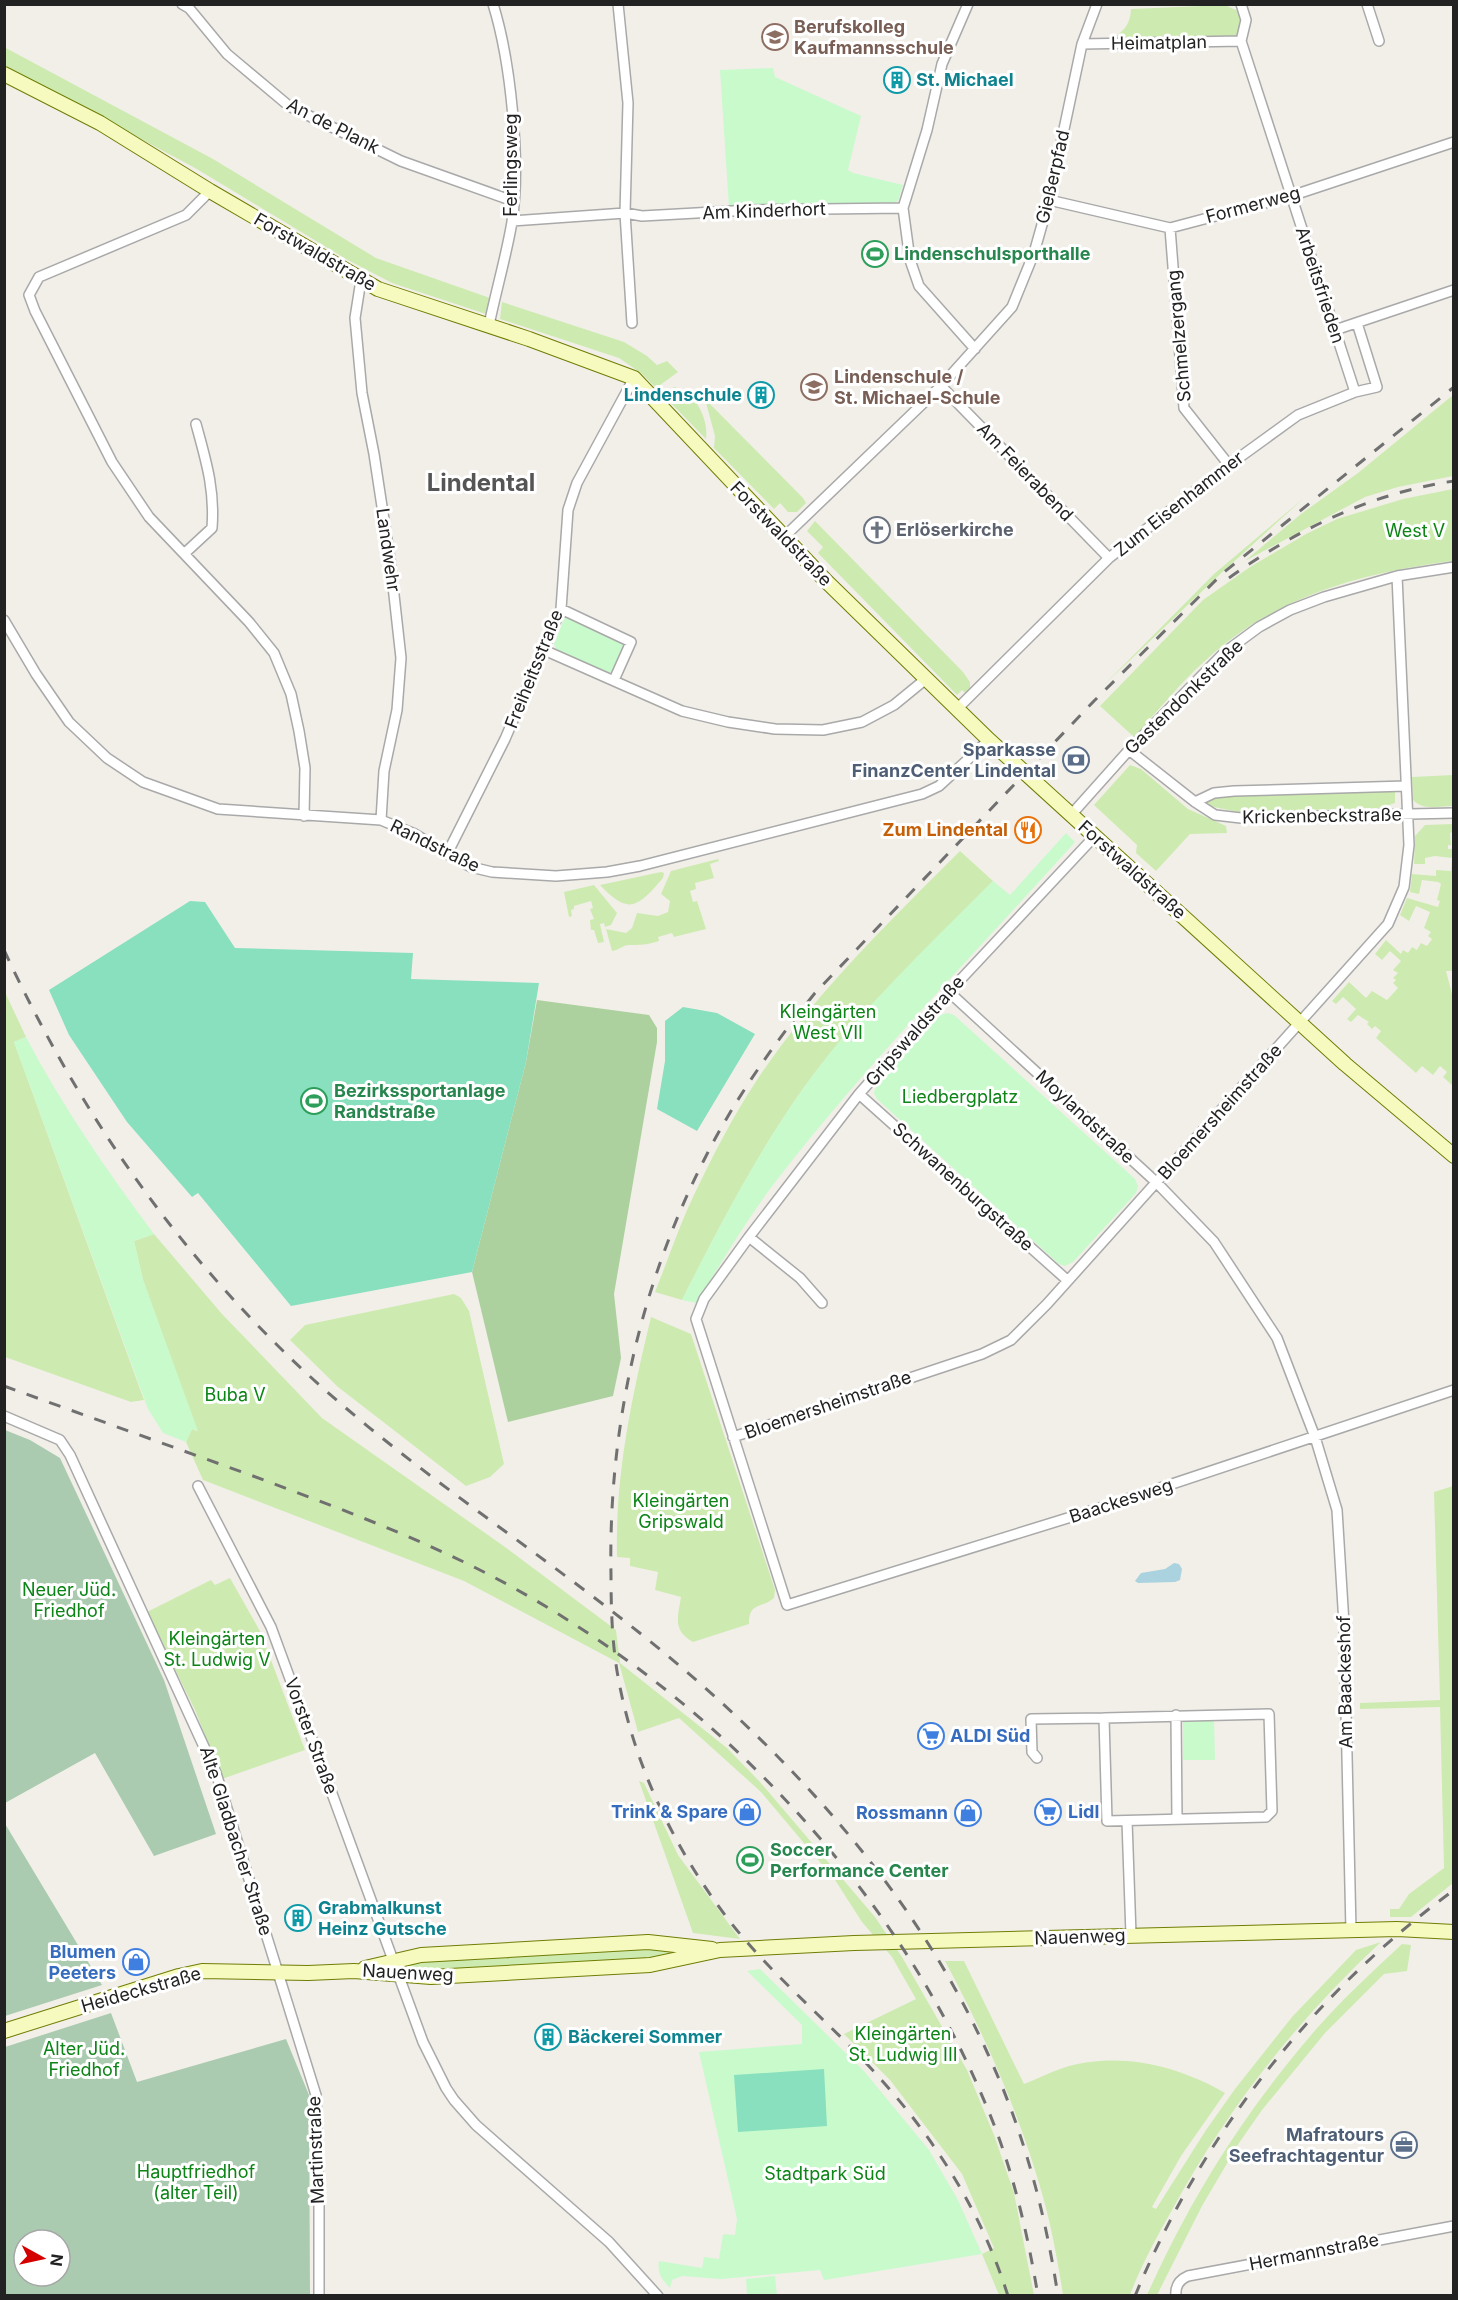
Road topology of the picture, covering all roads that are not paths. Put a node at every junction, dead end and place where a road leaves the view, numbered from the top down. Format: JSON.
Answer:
{"nodes":[{"id":1,"x":493,"y":4,"type":"edge"},
{"id":2,"x":618,"y":4,"type":"edge"},
{"id":3,"x":968,"y":4,"type":"edge"},
{"id":4,"x":1097,"y":4,"type":"edge"},
{"id":5,"x":1241,"y":4,"type":"edge"},
{"id":6,"x":1367,"y":4,"type":"edge"},
{"id":7,"x":189,"y":6,"type":"edge"},
{"id":8,"x":1241,"y":41,"type":"junction"},
{"id":9,"x":1379,"y":41,"type":"dead end"},
{"id":10,"x":1082,"y":44,"type":"junction"},
{"id":11,"x":4,"y":74,"type":"edge"},
{"id":12,"x":1454,"y":142,"type":"edge"},
{"id":13,"x":210,"y":192,"type":"junction"},
{"id":14,"x":1291,"y":196,"type":"junction"},
{"id":15,"x":1048,"y":200,"type":"junction"},
{"id":16,"x":513,"y":201,"type":"junction"},
{"id":17,"x":903,"y":208,"type":"junction"},
{"id":18,"x":626,"y":213,"type":"junction"},
{"id":19,"x":512,"y":221,"type":"junction"},
{"id":20,"x":1170,"y":228,"type":"junction"},
{"id":21,"x":361,"y":280,"type":"junction"},
{"id":22,"x":1454,"y":290,"type":"edge"},
{"id":23,"x":632,"y":322,"type":"dead end"},
{"id":24,"x":1357,"y":323,"type":"junction"},
{"id":25,"x":489,"y":325,"type":"junction"},
{"id":26,"x":1335,"y":330,"type":"junction"},
{"id":27,"x":975,"y":349,"type":"junction"},
{"id":28,"x":634,"y":378,"type":"junction"},
{"id":29,"x":941,"y":386,"type":"junction"},
{"id":30,"x":1356,"y":392,"type":"junction"},
{"id":31,"x":196,"y":424,"type":"dead end"},
{"id":32,"x":1228,"y":465,"type":"junction"},
{"id":33,"x":784,"y":537,"type":"junction"},
{"id":34,"x":185,"y":553,"type":"junction"},
{"id":35,"x":1109,"y":558,"type":"junction"},
{"id":36,"x":1454,"y":567,"type":"edge"},
{"id":37,"x":1397,"y":576,"type":"junction"},
{"id":38,"x":561,"y":609,"type":"junction"},
{"id":39,"x":4,"y":621,"type":"edge"},
{"id":40,"x":544,"y":650,"type":"junction"},
{"id":41,"x":927,"y":678,"type":"junction"},
{"id":42,"x":614,"y":680,"type":"junction"},
{"id":43,"x":958,"y":708,"type":"junction"},
{"id":44,"x":989,"y":740,"type":"junction"},
{"id":45,"x":1129,"y":750,"type":"junction"},
{"id":46,"x":1406,"y":786,"type":"junction"},
{"id":47,"x":1195,"y":802,"type":"junction"},
{"id":48,"x":1454,"y":813,"type":"edge"},
{"id":49,"x":1071,"y":814,"type":"junction"},
{"id":50,"x":1408,"y":815,"type":"junction"},
{"id":51,"x":304,"y":816,"type":"junction"},
{"id":52,"x":381,"y":820,"type":"junction"},
{"id":53,"x":1095,"y":837,"type":"junction"},
{"id":54,"x":447,"y":854,"type":"junction"},
{"id":55,"x":949,"y":992,"type":"junction"},
{"id":56,"x":1300,"y":1023,"type":"junction"},
{"id":57,"x":859,"y":1094,"type":"junction"},
{"id":58,"x":1454,"y":1156,"type":"edge"},
{"id":59,"x":1156,"y":1182,"type":"junction"},
{"id":60,"x":748,"y":1237,"type":"junction"},
{"id":61,"x":1067,"y":1280,"type":"junction"},
{"id":62,"x":822,"y":1302,"type":"dead end"},
{"id":63,"x":1454,"y":1390,"type":"edge"},
{"id":64,"x":4,"y":1416,"type":"edge"},
{"id":65,"x":733,"y":1437,"type":"junction"},
{"id":66,"x":1315,"y":1437,"type":"junction"},
{"id":67,"x":198,"y":1486,"type":"dead end"},
{"id":68,"x":787,"y":1605,"type":"joint"},
{"id":69,"x":1176,"y":1715,"type":"junction"},
{"id":70,"x":1104,"y":1718,"type":"junction"},
{"id":71,"x":1037,"y":1758,"type":"dead end"},
{"id":72,"x":1177,"y":1819,"type":"junction"},
{"id":73,"x":1127,"y":1821,"type":"junction"},
{"id":74,"x":1454,"y":1927,"type":"edge"},
{"id":75,"x":1439,"y":1930,"type":"junction"},
{"id":76,"x":1351,"y":1931,"type":"junction"},
{"id":77,"x":1454,"y":1932,"type":"edge"},
{"id":78,"x":1131,"y":1935,"type":"junction"},
{"id":79,"x":720,"y":1950,"type":"junction"},
{"id":80,"x":395,"y":1960,"type":"junction"},
{"id":81,"x":354,"y":1971,"type":"junction"},
{"id":82,"x":279,"y":1973,"type":"junction"},
{"id":83,"x":399,"y":1974,"type":"junction"},
{"id":84,"x":4,"y":2031,"type":"edge"},
{"id":85,"x":1454,"y":2226,"type":"edge"},
{"id":86,"x":319,"y":2295,"type":"edge"},
{"id":87,"x":658,"y":2295,"type":"edge"},
{"id":88,"x":1176,"y":2295,"type":"edge"}],
"edges":[{"from":1,"to":16,"type":"street","name":"Ferlingsweg"},
{"from":2,"to":18,"type":"street"},
{"from":3,"to":17,"type":"street"},
{"from":4,"to":10,"type":"street","name":"Heimatplan"},
{"from":5,"to":8,"type":"street"},
{"from":6,"to":9,"type":"street"},
{"from":7,"to":16,"type":"street","name":"An de Plank"},
{"from":8,"to":10,"type":"street","name":"Heimatplan"},
{"from":8,"to":14,"type":"street","name":"Arbeitsfrieden"},
{"from":10,"to":15,"type":"street","name":"Gießerpfad"},
{"from":11,"to":13,"type":"street","name":"Forstwaldstraße"},
{"from":12,"to":14,"type":"street","name":"Formerweg"},
{"from":13,"to":21,"type":"street","name":"Forstwaldstraße"},
{"from":13,"to":34,"type":"street"},
{"from":14,"to":20,"type":"street","name":"Formerweg"},
{"from":14,"to":26,"type":"street","name":"Arbeitsfrieden"},
{"from":15,"to":20,"type":"street","name":"Formerweg"},
{"from":15,"to":27,"type":"street","name":"Gießerpfad"},
{"from":16,"to":19,"type":"street","name":"Ferlingsweg"},
{"from":17,"to":18,"type":"street","name":"Am Kinderhort"},
{"from":17,"to":27,"type":"street"},
{"from":18,"to":19,"type":"street"},
{"from":18,"to":23,"type":"street"},
{"from":19,"to":25,"type":"street","name":"Ferlingsweg"},
{"from":20,"to":32,"type":"street","name":"Schmelzergang"},
{"from":21,"to":25,"type":"street","name":"Forstwaldstraße"},
{"from":21,"to":52,"type":"street","name":"Landwehr"},
{"from":22,"to":24,"type":"street"},
{"from":24,"to":26,"type":"street"},
{"from":24,"to":30,"type":"street","name":"Zum Eisenhammer"},
{"from":25,"to":28,"type":"street","name":"Forstwaldstraße"},
{"from":26,"to":30,"type":"street","name":"Arbeitsfrieden"},
{"from":27,"to":29,"type":"street","name":"Gießerpfad"},
{"from":28,"to":33,"type":"street","name":"Forstwaldstraße"},
{"from":28,"to":38,"type":"street","name":"Freiheitsstraße"},
{"from":29,"to":33,"type":"street","name":"Gießerpfad"},
{"from":29,"to":35,"type":"street","name":"Am Feierabend"},
{"from":30,"to":32,"type":"street","name":"Zum Eisenhammer"},
{"from":31,"to":34,"type":"street"},
{"from":32,"to":35,"type":"street","name":"Zum Eisenhammer"},
{"from":33,"to":41,"type":"street","name":"Forstwaldstraße"},
{"from":34,"to":51,"type":"street"},
{"from":35,"to":43,"type":"street","name":"Zum Eisenhammer"},
{"from":36,"to":37,"type":"street","name":"Gastendonkstraße"},
{"from":37,"to":45,"type":"street","name":"Gastendonkstraße"},
{"from":37,"to":46,"type":"street","name":"Bloemersheimstraße"},
{"from":38,"to":40,"type":"street","name":"Freiheitsstraße"},
{"from":38,"to":42,"type":"street"},
{"from":39,"to":51,"type":"street","name":"Randstraße"},
{"from":40,"to":42,"type":"street"},
{"from":40,"to":54,"type":"street","name":"Freiheitsstraße"},
{"from":41,"to":42,"type":"street"},
{"from":41,"to":43,"type":"street","name":"Forstwaldstraße"},
{"from":43,"to":44,"type":"street","name":"Forstwaldstraße"},
{"from":44,"to":49,"type":"street","name":"Forstwaldstraße"},
{"from":44,"to":54,"type":"street","name":"Randstraße"},
{"from":45,"to":47,"type":"street","name":"Krickenbeckstraße"},
{"from":45,"to":49,"type":"street","name":"Gastendonkstraße"},
{"from":46,"to":47,"type":"street","name":"Krickenbeckstraße"},
{"from":46,"to":50,"type":"street","name":"Bloemersheimstraße"},
{"from":47,"to":50,"type":"street","name":"Krickenbeckstraße"},
{"from":48,"to":50,"type":"street","name":"Krickenbeckstraße"},
{"from":49,"to":53,"type":"street","name":"Forstwaldstraße"},
{"from":50,"to":56,"type":"street","name":"Bloemersheimstraße"},
{"from":51,"to":52,"type":"street","name":"Randstraße"},
{"from":52,"to":54,"type":"street","name":"Randstraße"},
{"from":53,"to":55,"type":"street","name":"Gripswaldstraße"},
{"from":53,"to":56,"type":"street","name":"Forstwaldstraße"},
{"from":55,"to":57,"type":"street","name":"Gripswaldstraße"},
{"from":55,"to":59,"type":"street","name":"Moylandstraße"},
{"from":56,"to":58,"type":"street","name":"Forstwaldstraße"},
{"from":56,"to":59,"type":"street","name":"Bloemersheimstraße"},
{"from":57,"to":60,"type":"street","name":"Gripswaldstraße"},
{"from":57,"to":61,"type":"street","name":"Schwanenburgstraße"},
{"from":59,"to":61,"type":"street","name":"Bloemersheimstraße"},
{"from":59,"to":66,"type":"street","name":"Moylandstraße"},
{"from":60,"to":62,"type":"street"},
{"from":60,"to":65,"type":"street","name":"Gripswaldstraße"},
{"from":61,"to":65,"type":"street","name":"Bloemersheimstraße"},
{"from":63,"to":66,"type":"street","name":"Baackesweg"},
{"from":64,"to":82,"type":"street","name":"Alte Gladbacher Straße"},
{"from":65,"to":68,"type":"street","name":"Gripswaldstraße"},
{"from":66,"to":68,"type":"street","name":"Baackesweg"},
{"from":66,"to":76,"type":"street","name":"Am Baackeshof"},
{"from":67,"to":80,"type":"street","name":"Vorster Straße"},
{"from":69,"to":70,"type":"street"},
{"from":69,"to":72,"type":"street"},
{"from":69,"to":72,"type":"street"},
{"from":70,"to":71,"type":"street"},
{"from":70,"to":73,"type":"street"},
{"from":72,"to":73,"type":"street"},
{"from":73,"to":78,"type":"street"},
{"from":74,"to":75,"type":"street","name":"Nauenweg"},
{"from":75,"to":76,"type":"street","name":"Nauenweg"},
{"from":75,"to":77,"type":"street","name":"Nauenweg"},
{"from":76,"to":78,"type":"street","name":"Nauenweg"},
{"from":78,"to":79,"type":"street","name":"Nauenweg"},
{"from":79,"to":80,"type":"street","name":"Nauenweg"},
{"from":79,"to":83,"type":"street","name":"Nauenweg"},
{"from":80,"to":81,"type":"street","name":"Nauenweg"},
{"from":80,"to":83,"type":"street"},
{"from":81,"to":82,"type":"street","name":"Heideckstraße"},
{"from":81,"to":83,"type":"street","name":"Nauenweg"},
{"from":82,"to":84,"type":"street","name":"Heideckstraße"},
{"from":82,"to":86,"type":"street","name":"Martinstraße"},
{"from":83,"to":87,"type":"street"},
{"from":85,"to":88,"type":"street","name":"Hermannstraße"}]}
